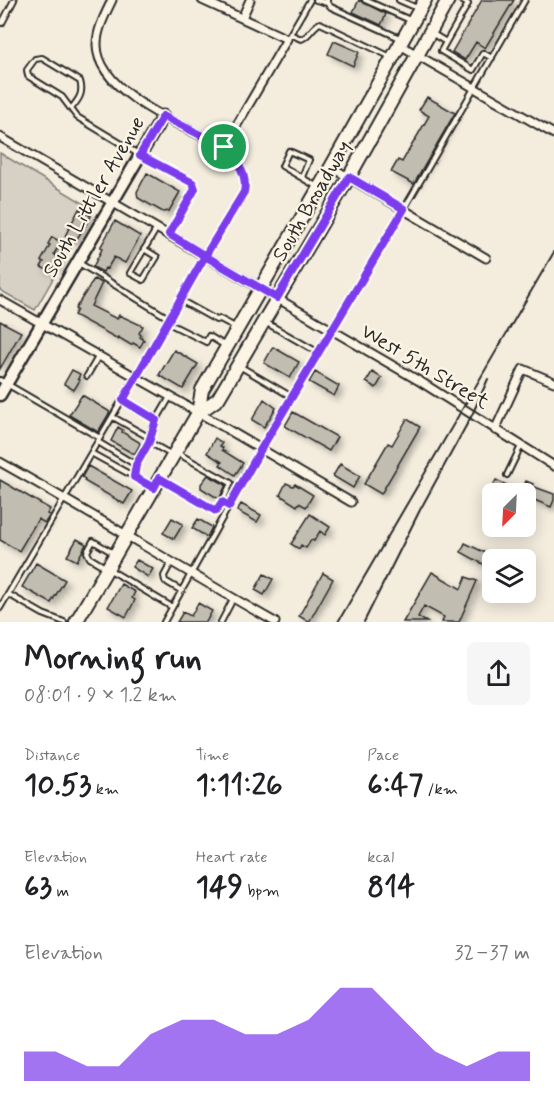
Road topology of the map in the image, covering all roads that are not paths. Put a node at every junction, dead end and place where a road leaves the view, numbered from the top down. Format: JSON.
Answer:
{"nodes":[{"id":1,"x":14,"y":0,"type":"edge"},
{"id":2,"x":112,"y":0,"type":"edge"},
{"id":3,"x":202,"y":0,"type":"edge"},
{"id":4,"x":250,"y":0,"type":"edge"},
{"id":5,"x":309,"y":0,"type":"edge"},
{"id":6,"x":316,"y":0,"type":"edge"},
{"id":7,"x":365,"y":0,"type":"edge"},
{"id":8,"x":399,"y":0,"type":"edge"},
{"id":9,"x":448,"y":0,"type":"edge"},
{"id":10,"x":461,"y":0,"type":"edge"},
{"id":11,"x":525,"y":0,"type":"edge"},
{"id":12,"x":327,"y":2,"type":"edge"},
{"id":13,"x":422,"y":5,"type":"edge"},
{"id":14,"x":242,"y":18,"type":"junction"},
{"id":15,"x":413,"y":21,"type":"junction"},
{"id":16,"x":1,"y":23,"type":"edge"},
{"id":17,"x":429,"y":32,"type":"junction"},
{"id":18,"x":288,"y":36,"type":"junction"},
{"id":19,"x":401,"y":42,"type":"junction"},
{"id":20,"x":446,"y":42,"type":"junction"},
{"id":21,"x":417,"y":54,"type":"junction"},
{"id":22,"x":393,"y":57,"type":"junction"},
{"id":23,"x":492,"y":58,"type":"junction"},
{"id":24,"x":473,"y":70,"type":"junction"},
{"id":25,"x":482,"y":75,"type":"junction"},
{"id":26,"x":475,"y":88,"type":"junction"},
{"id":27,"x":71,"y":109,"type":"junction"},
{"id":28,"x":163,"y":116,"type":"junction"},
{"id":29,"x":554,"y":134,"type":"edge"},
{"id":30,"x":0,"y":136,"type":"edge"},
{"id":31,"x":224,"y":147,"type":"junction"},
{"id":32,"x":140,"y":155,"type":"junction"},
{"id":33,"x":331,"y":167,"type":"junction"},
{"id":34,"x":302,"y":177,"type":"junction"},
{"id":35,"x":349,"y":177,"type":"junction"},
{"id":36,"x":319,"y":188,"type":"junction"},
{"id":37,"x":113,"y":202,"type":"junction"},
{"id":38,"x":404,"y":209,"type":"junction"},
{"id":39,"x":157,"y":228,"type":"junction"},
{"id":40,"x":169,"y":234,"type":"junction"},
{"id":41,"x":144,"y":249,"type":"junction"},
{"id":42,"x":205,"y":256,"type":"junction"},
{"id":43,"x":486,"y":258,"type":"dead end"},
{"id":44,"x":78,"y":263,"type":"junction"},
{"id":45,"x":261,"y":289,"type":"junction"},
{"id":46,"x":277,"y":298,"type":"junction"},
{"id":47,"x":0,"y":300,"type":"edge"},
{"id":48,"x":180,"y":300,"type":"junction"},
{"id":49,"x":169,"y":321,"type":"junction"},
{"id":50,"x":263,"y":321,"type":"junction"},
{"id":51,"x":42,"y":324,"type":"junction"},
{"id":52,"x":237,"y":329,"type":"junction"},
{"id":53,"x":332,"y":330,"type":"junction"},
{"id":54,"x":227,"y":346,"type":"junction"},
{"id":55,"x":319,"y":353,"type":"junction"},
{"id":56,"x":98,"y":357,"type":"junction"},
{"id":57,"x":238,"y":364,"type":"junction"},
{"id":58,"x":87,"y":376,"type":"dead end"},
{"id":59,"x":135,"y":378,"type":"junction"},
{"id":60,"x":3,"y":381,"type":"edge"},
{"id":61,"x":554,"y":382,"type":"edge"},
{"id":62,"x":0,"y":395,"type":"edge"},
{"id":63,"x":170,"y":397,"type":"junction"},
{"id":64,"x":292,"y":397,"type":"junction"},
{"id":65,"x":123,"y":400,"type":"junction"},
{"id":66,"x":198,"y":413,"type":"junction"},
{"id":67,"x":113,"y":417,"type":"junction"},
{"id":68,"x":156,"y":420,"type":"junction"},
{"id":69,"x":495,"y":430,"type":"junction"},
{"id":70,"x":99,"y":440,"type":"junction"},
{"id":71,"x":149,"y":440,"type":"junction"},
{"id":72,"x":521,"y":446,"type":"junction"},
{"id":73,"x":261,"y":449,"type":"junction"},
{"id":74,"x":91,"y":453,"type":"junction"},
{"id":75,"x":174,"y":454,"type":"junction"},
{"id":76,"x":0,"y":462,"type":"edge"},
{"id":77,"x":136,"y":465,"type":"junction"},
{"id":78,"x":554,"y":466,"type":"edge"},
{"id":79,"x":507,"y":475,"type":"dead end"},
{"id":80,"x":134,"y":477,"type":"junction"},
{"id":81,"x":157,"y":483,"type":"junction"},
{"id":82,"x":64,"y":498,"type":"junction"},
{"id":83,"x":222,"y":502,"type":"junction"},
{"id":84,"x":351,"y":502,"type":"dead end"},
{"id":85,"x":229,"y":506,"type":"junction"},
{"id":86,"x":126,"y":535,"type":"junction"},
{"id":87,"x":115,"y":554,"type":"junction"},
{"id":88,"x":171,"y":563,"type":"junction"},
{"id":89,"x":107,"y":568,"type":"junction"},
{"id":90,"x":191,"y":575,"type":"junction"},
{"id":91,"x":182,"y":591,"type":"junction"},
{"id":92,"x":8,"y":594,"type":"junction"},
{"id":93,"x":234,"y":599,"type":"junction"},
{"id":94,"x":172,"y":607,"type":"junction"},
{"id":95,"x":0,"y":608,"type":"edge"},
{"id":96,"x":64,"y":622,"type":"edge"},
{"id":97,"x":76,"y":622,"type":"edge"},
{"id":98,"x":164,"y":622,"type":"edge"},
{"id":99,"x":221,"y":622,"type":"edge"},
{"id":100,"x":275,"y":622,"type":"edge"}],
"edges":[{"from":1,"to":16,"type":"lane"},
{"from":2,"to":28,"type":"street","name":"South Littler Avenue"},
{"from":3,"to":14,"type":"street"},
{"from":4,"to":14,"type":"street"},
{"from":5,"to":18,"type":"lane"},
{"from":6,"to":12,"type":"lane"},
{"from":7,"to":15,"type":"lane"},
{"from":8,"to":13,"type":"lane"},
{"from":9,"to":17,"type":"main road","name":"South Broadway"},
{"from":10,"to":20,"type":"lane"},
{"from":11,"to":23,"type":"lane"},
{"from":12,"to":19,"type":"lane"},
{"from":13,"to":15,"type":"main road","name":"South Broadway"},
{"from":14,"to":18,"type":"street"},
{"from":15,"to":19,"type":"main road","name":"South Broadway"},
{"from":17,"to":20,"type":"lane"},
{"from":17,"to":21,"type":"main road","name":"South Broadway"},
{"from":18,"to":22,"type":"lane"},
{"from":18,"to":31,"type":"street"},
{"from":19,"to":21,"type":"street"},
{"from":19,"to":22,"type":"main road","name":"South Broadway"},
{"from":20,"to":24,"type":"lane"},
{"from":21,"to":26,"type":"street"},
{"from":21,"to":35,"type":"main road","name":"South Broadway"},
{"from":22,"to":33,"type":"main road","name":"South Broadway"},
{"from":23,"to":24,"type":"lane"},
{"from":23,"to":25,"type":"lane"},
{"from":24,"to":25,"type":"lane"},
{"from":25,"to":26,"type":"lane"},
{"from":26,"to":29,"type":"street"},
{"from":26,"to":38,"type":"lane"},
{"from":27,"to":27,"type":"lane"},
{"from":27,"to":32,"type":"lane"},
{"from":28,"to":31,"type":"street"},
{"from":28,"to":32,"type":"street","name":"South Littler Avenue"},
{"from":30,"to":37,"type":"street","name":"West 5th Street"},
{"from":31,"to":42,"type":"lane"},
{"from":32,"to":37,"type":"street","name":"South Littler Avenue"},
{"from":32,"to":40,"type":"lane"},
{"from":33,"to":35,"type":"street"},
{"from":33,"to":36,"type":"main road","name":"South Broadway"},
{"from":34,"to":34,"type":"lane"},
{"from":34,"to":36,"type":"lane"},
{"from":35,"to":38,"type":"street"},
{"from":35,"to":46,"type":"main road","name":"South Broadway"},
{"from":36,"to":45,"type":"main road","name":"South Broadway"},
{"from":37,"to":39,"type":"street","name":"West 5th Street"},
{"from":37,"to":44,"type":"street","name":"South Littler Avenue"},
{"from":38,"to":43,"type":"street"},
{"from":38,"to":53,"type":"lane"},
{"from":39,"to":40,"type":"street","name":"West 5th Street"},
{"from":39,"to":41,"type":"lane"},
{"from":40,"to":42,"type":"street","name":"West 5th Street"},
{"from":41,"to":41,"type":"lane"},
{"from":42,"to":45,"type":"street","name":"West 5th Street"},
{"from":42,"to":48,"type":"lane"},
{"from":44,"to":49,"type":"lane"},
{"from":44,"to":51,"type":"street","name":"South Littler Avenue"},
{"from":45,"to":46,"type":"street","name":"West 5th Street"},
{"from":45,"to":52,"type":"main road","name":"South Broadway"},
{"from":46,"to":50,"type":"main road","name":"South Broadway"},
{"from":46,"to":53,"type":"street","name":"West 5th Street"},
{"from":47,"to":51,"type":"street"},
{"from":48,"to":49,"type":"lane"},
{"from":48,"to":52,"type":"lane"},
{"from":49,"to":54,"type":"lane"},
{"from":49,"to":59,"type":"lane"},
{"from":50,"to":55,"type":"lane"},
{"from":50,"to":57,"type":"main road","name":"South Broadway"},
{"from":51,"to":56,"type":"street"},
{"from":51,"to":60,"type":"street","name":"South Littler Avenue"},
{"from":52,"to":54,"type":"main road","name":"South Broadway"},
{"from":53,"to":55,"type":"lane"},
{"from":53,"to":69,"type":"street","name":"West 5th Street"},
{"from":54,"to":66,"type":"main road","name":"South Broadway"},
{"from":55,"to":64,"type":"lane"},
{"from":56,"to":58,"type":"lane"},
{"from":56,"to":59,"type":"street"},
{"from":57,"to":64,"type":"lane"},
{"from":57,"to":66,"type":"main road","name":"South Broadway"},
{"from":59,"to":63,"type":"street"},
{"from":59,"to":65,"type":"lane"},
{"from":60,"to":62,"type":"street","name":"South Littler Avenue"},
{"from":60,"to":70,"type":"lane"},
{"from":61,"to":69,"type":"street"},
{"from":63,"to":66,"type":"street"},
{"from":63,"to":68,"type":"lane"},
{"from":64,"to":73,"type":"lane"},
{"from":65,"to":67,"type":"lane"},
{"from":65,"to":68,"type":"lane"},
{"from":66,"to":73,"type":"street"},
{"from":66,"to":75,"type":"main road","name":"South Broadway"},
{"from":67,"to":70,"type":"lane"},
{"from":67,"to":71,"type":"lane"},
{"from":68,"to":71,"type":"lane"},
{"from":69,"to":72,"type":"street","name":"West 5th Street"},
{"from":70,"to":74,"type":"lane"},
{"from":70,"to":77,"type":"lane"},
{"from":71,"to":75,"type":"lane"},
{"from":71,"to":77,"type":"lane"},
{"from":72,"to":78,"type":"street","name":"West 5th Street"},
{"from":72,"to":79,"type":"lane"},
{"from":73,"to":84,"type":"street"},
{"from":73,"to":85,"type":"lane"},
{"from":74,"to":80,"type":"lane"},
{"from":74,"to":82,"type":"lane"},
{"from":75,"to":81,"type":"main road","name":"South Broadway"},
{"from":75,"to":83,"type":"lane"},
{"from":76,"to":82,"type":"street"},
{"from":77,"to":80,"type":"lane"},
{"from":80,"to":81,"type":"lane"},
{"from":81,"to":83,"type":"lane"},
{"from":81,"to":86,"type":"main road","name":"South Broadway"},
{"from":82,"to":86,"type":"street"},
{"from":82,"to":92,"type":"lane"},
{"from":83,"to":85,"type":"lane"},
{"from":85,"to":90,"type":"lane"},
{"from":86,"to":87,"type":"main road","name":"South Broadway"},
{"from":86,"to":88,"type":"street"},
{"from":87,"to":89,"type":"main road","name":"South Broadway"},
{"from":87,"to":89,"type":"lane"},
{"from":88,"to":90,"type":"street"},
{"from":88,"to":91,"type":"lane"},
{"from":89,"to":94,"type":"lane"},
{"from":89,"to":97,"type":"main road","name":"South Broadway"},
{"from":90,"to":91,"type":"lane"},
{"from":90,"to":93,"type":"street"},
{"from":91,"to":94,"type":"lane"},
{"from":92,"to":95,"type":"lane"},
{"from":92,"to":96,"type":"lane"},
{"from":93,"to":99,"type":"lane"},
{"from":93,"to":100,"type":"street"},
{"from":94,"to":98,"type":"lane"}]}
